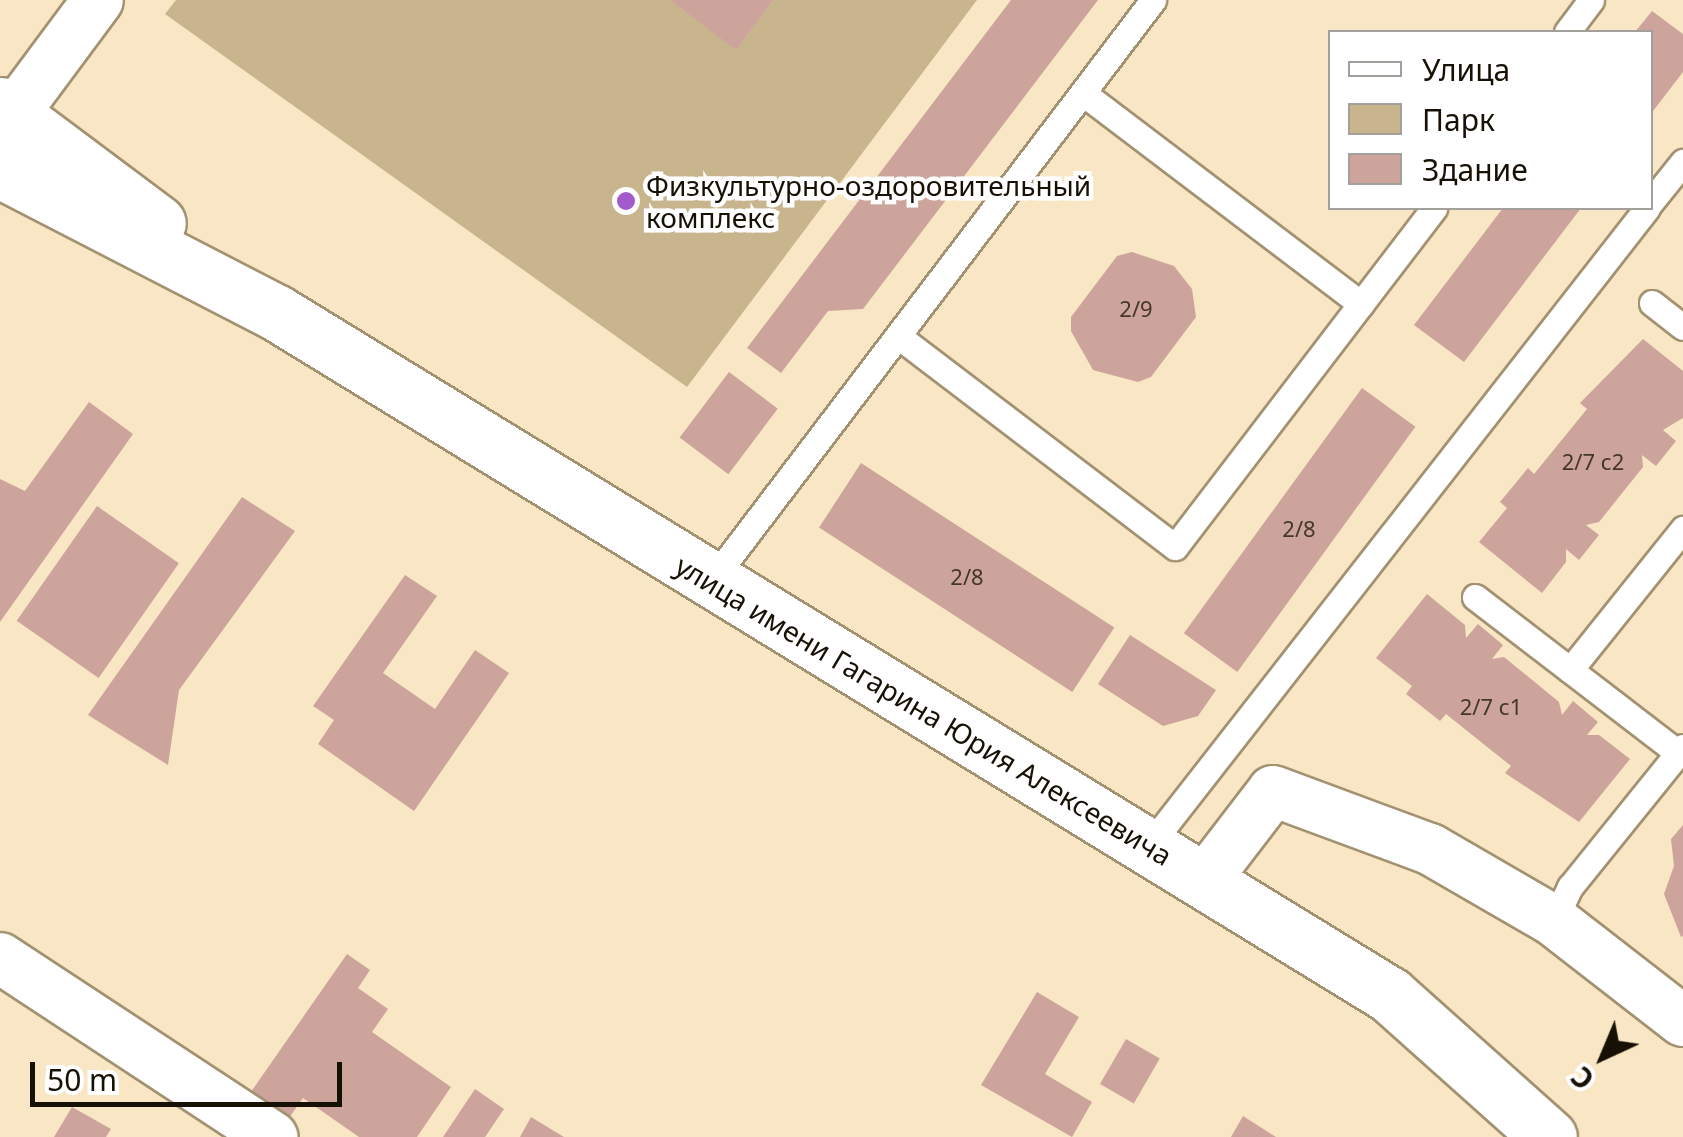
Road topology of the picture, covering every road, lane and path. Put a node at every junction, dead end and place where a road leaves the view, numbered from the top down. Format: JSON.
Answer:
{"nodes":[{"id":1,"x":98,"y":0,"type":"edge"},
{"id":2,"x":1153,"y":0,"type":"edge"},
{"id":3,"x":1591,"y":0,"type":"edge"},
{"id":4,"x":1568,"y":30,"type":"edge"},
{"id":5,"x":1083,"y":92,"type":"junction"},
{"id":6,"x":4,"y":116,"type":"edge"},
{"id":7,"x":1683,"y":162,"type":"edge"},
{"id":8,"x":0,"y":170,"type":"edge"},
{"id":9,"x":1653,"y":200,"type":"edge"},
{"id":10,"x":1432,"y":210,"type":"edge"},
{"id":11,"x":1645,"y":210,"type":"edge"},
{"id":12,"x":1652,"y":303,"type":"dead end"},
{"id":13,"x":1360,"y":304,"type":"junction"},
{"id":14,"x":277,"y":313,"type":"junction"},
{"id":15,"x":1683,"y":327,"type":"edge"},
{"id":16,"x":898,"y":336,"type":"junction"},
{"id":17,"x":1683,"y":529,"type":"edge"},
{"id":18,"x":712,"y":580,"type":"junction"},
{"id":19,"x":1475,"y":597,"type":"dead end"},
{"id":20,"x":1570,"y":670,"type":"junction"},
{"id":21,"x":1681,"y":750,"type":"edge"},
{"id":22,"x":1148,"y":846,"type":"junction"},
{"id":23,"x":1204,"y":881,"type":"junction"},
{"id":24,"x":1554,"y":921,"type":"junction"},
{"id":25,"x":0,"y":958,"type":"edge"},
{"id":26,"x":1683,"y":1021,"type":"edge"},
{"id":27,"x":273,"y":1137,"type":"edge"},
{"id":28,"x":1549,"y":1137,"type":"edge"}],
"edges":[{"from":1,"to":6,"type":"street"},
{"from":2,"to":5,"type":"lane"},
{"from":3,"to":4,"type":"lane"},
{"from":5,"to":13,"type":"lane"},
{"from":5,"to":16,"type":"lane"},
{"from":6,"to":14,"type":"street","name":"улица имени Гагарина Юрия Алексеевича"},
{"from":7,"to":9,"type":"lane"},
{"from":8,"to":14,"type":"street","name":"улица имени Гагарина Юрия Алексеевича"},
{"from":10,"to":13,"type":"lane"},
{"from":11,"to":22,"type":"lane"},
{"from":12,"to":15,"type":"lane"},
{"from":13,"to":16,"type":"lane"},
{"from":14,"to":18,"type":"street","name":"улица имени Гагарина Юрия Алексеевича"},
{"from":16,"to":18,"type":"lane"},
{"from":17,"to":20,"type":"lane"},
{"from":18,"to":22,"type":"street","name":"улица имени Гагарина Юрия Алексеевича"},
{"from":19,"to":20,"type":"lane"},
{"from":20,"to":21,"type":"lane"},
{"from":21,"to":24,"type":"lane"},
{"from":22,"to":23,"type":"street","name":"улица имени Гагарина Юрия Алексеевича"},
{"from":23,"to":24,"type":"street"},
{"from":23,"to":28,"type":"street","name":"улица имени Гагарина Юрия Алексеевича"},
{"from":24,"to":26,"type":"street"},
{"from":25,"to":27,"type":"street"}]}
